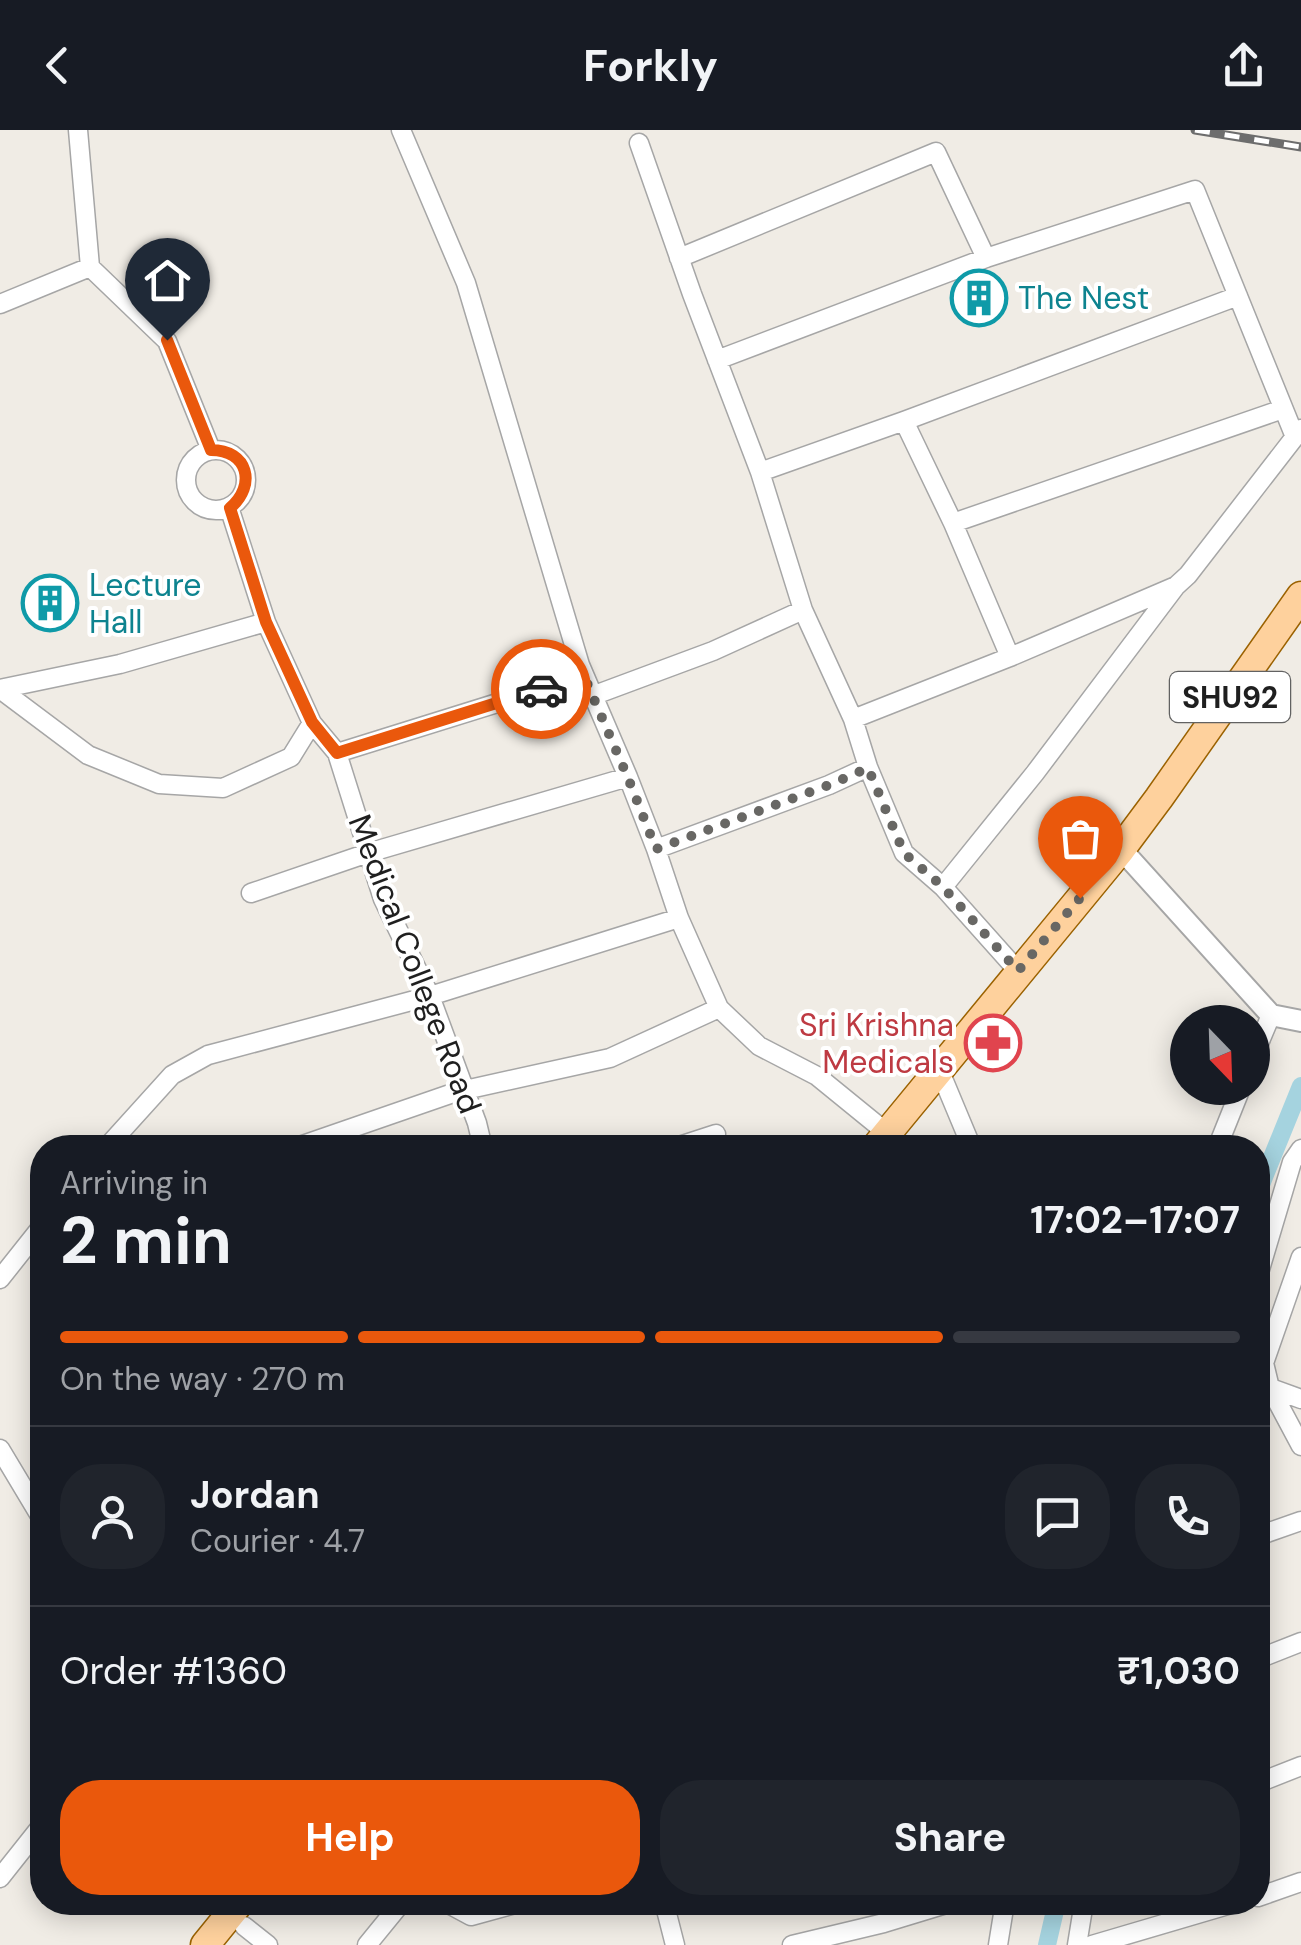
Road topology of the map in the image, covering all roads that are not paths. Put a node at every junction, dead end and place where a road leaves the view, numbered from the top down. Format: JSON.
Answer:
{"nodes":[{"id":1,"x":78,"y":130,"type":"edge"},
{"id":2,"x":401,"y":130,"type":"edge"},
{"id":3,"x":639,"y":143,"type":"dead end"},
{"id":4,"x":679,"y":258,"type":"junction"},
{"id":5,"x":986,"y":258,"type":"junction"},
{"id":6,"x":90,"y":268,"type":"junction"},
{"id":7,"x":1238,"y":296,"type":"junction"},
{"id":8,"x":0,"y":304,"type":"edge"},
{"id":9,"x":717,"y":360,"type":"junction"},
{"id":10,"x":1284,"y":409,"type":"junction"},
{"id":11,"x":904,"y":421,"type":"junction"},
{"id":12,"x":1298,"y":432,"type":"edge"},
{"id":13,"x":211,"y":450,"type":"junction"},
{"id":14,"x":760,"y":472,"type":"junction"},
{"id":15,"x":230,"y":508,"type":"junction"},
{"id":16,"x":952,"y":524,"type":"junction"},
{"id":17,"x":1176,"y":586,"type":"junction"},
{"id":18,"x":1301,"y":596,"type":"edge"},
{"id":19,"x":803,"y":610,"type":"junction"},
{"id":20,"x":266,"y":622,"type":"junction"},
{"id":21,"x":1010,"y":656,"type":"junction"},
{"id":22,"x":584,"y":676,"type":"junction"},
{"id":23,"x":0,"y":689,"type":"edge"},
{"id":24,"x":592,"y":696,"type":"junction"},
{"id":25,"x":854,"y":719,"type":"junction"},
{"id":26,"x":312,"y":722,"type":"junction"},
{"id":27,"x":337,"y":753,"type":"junction"},
{"id":28,"x":868,"y":768,"type":"junction"},
{"id":29,"x":628,"y":778,"type":"junction"},
{"id":30,"x":656,"y":849,"type":"junction"},
{"id":31,"x":1121,"y":849,"type":"junction"},
{"id":32,"x":368,"y":854,"type":"junction"},
{"id":33,"x":943,"y":887,"type":"junction"},
{"id":34,"x":251,"y":893,"type":"dead end"},
{"id":35,"x":678,"y":918,"type":"junction"},
{"id":36,"x":1018,"y":971,"type":"junction"},
{"id":37,"x":430,"y":996,"type":"junction"},
{"id":38,"x":718,"y":1008,"type":"junction"},
{"id":39,"x":1288,"y":1019,"type":"edge"},
{"id":40,"x":1270,"y":1040,"type":"edge"},
{"id":41,"x":940,"y":1069,"type":"junction"},
{"id":42,"x":465,"y":1090,"type":"junction"},
{"id":43,"x":1235,"y":1105,"type":"edge"},
{"id":44,"x":716,"y":1134,"type":"dead end"},
{"id":45,"x":118,"y":1135,"type":"edge"},
{"id":46,"x":332,"y":1135,"type":"edge"},
{"id":47,"x":479,"y":1135,"type":"edge"},
{"id":48,"x":713,"y":1135,"type":"edge"},
{"id":49,"x":876,"y":1135,"type":"edge"},
{"id":50,"x":885,"y":1135,"type":"edge"},
{"id":51,"x":967,"y":1135,"type":"edge"},
{"id":52,"x":1222,"y":1135,"type":"edge"},
{"id":53,"x":1301,"y":1149,"type":"edge"},
{"id":54,"x":1270,"y":1236,"type":"edge"},
{"id":55,"x":30,"y":1241,"type":"edge"},
{"id":56,"x":1301,"y":1258,"type":"edge"},
{"id":57,"x":0,"y":1279,"type":"edge"},
{"id":58,"x":1270,"y":1346,"type":"edge"},
{"id":59,"x":1270,"y":1388,"type":"edge"},
{"id":60,"x":1270,"y":1396,"type":"edge"},
{"id":61,"x":1301,"y":1398,"type":"edge"},
{"id":62,"x":1301,"y":1446,"type":"edge"},
{"id":63,"x":0,"y":1449,"type":"edge"},
{"id":64,"x":30,"y":1499,"type":"edge"},
{"id":65,"x":1301,"y":1520,"type":"edge"},
{"id":66,"x":1270,"y":1532,"type":"edge"},
{"id":67,"x":1301,"y":1642,"type":"edge"},
{"id":68,"x":1270,"y":1654,"type":"edge"},
{"id":69,"x":1301,"y":1766,"type":"edge"},
{"id":70,"x":1270,"y":1778,"type":"edge"},
{"id":71,"x":30,"y":1839,"type":"edge"},
{"id":72,"x":0,"y":1878,"type":"edge"},
{"id":73,"x":1301,"y":1882,"type":"edge"},
{"id":74,"x":1270,"y":1893,"type":"edge"},
{"id":75,"x":391,"y":1915,"type":"edge"},
{"id":76,"x":667,"y":1915,"type":"edge"},
{"id":77,"x":908,"y":1915,"type":"edge"},
{"id":78,"x":1003,"y":1915,"type":"edge"},
{"id":79,"x":1082,"y":1915,"type":"edge"},
{"id":80,"x":1194,"y":1915,"type":"edge"},
{"id":81,"x":238,"y":1924,"type":"edge"},
{"id":82,"x":205,"y":1945,"type":"edge"},
{"id":83,"x":268,"y":1945,"type":"edge"},
{"id":84,"x":366,"y":1945,"type":"edge"},
{"id":85,"x":675,"y":1945,"type":"edge"},
{"id":86,"x":792,"y":1945,"type":"edge"},
{"id":87,"x":998,"y":1945,"type":"edge"},
{"id":88,"x":1077,"y":1945,"type":"edge"},
{"id":89,"x":1092,"y":1945,"type":"edge"}],
"edges":[{"from":1,"to":6,"type":"street"},
{"from":2,"to":22,"type":"street"},
{"from":3,"to":4,"type":"street"},
{"from":4,"to":5,"type":"street"},
{"from":4,"to":9,"type":"street"},
{"from":5,"to":7,"type":"street"},
{"from":5,"to":9,"type":"street"},
{"from":6,"to":8,"type":"street"},
{"from":6,"to":13,"type":"street"},
{"from":7,"to":10,"type":"street"},
{"from":7,"to":11,"type":"street"},
{"from":9,"to":14,"type":"street"},
{"from":10,"to":12,"type":"street"},
{"from":10,"to":16,"type":"street"},
{"from":11,"to":14,"type":"street"},
{"from":11,"to":16,"type":"street"},
{"from":12,"to":17,"type":"street"},
{"from":13,"to":15,"type":"street"},
{"from":13,"to":15,"type":"street"},
{"from":14,"to":19,"type":"street"},
{"from":15,"to":20,"type":"street","name":"Medical College Road"},
{"from":16,"to":21,"type":"street"},
{"from":17,"to":21,"type":"street"},
{"from":17,"to":33,"type":"street"},
{"from":18,"to":31,"type":"main road","number":"SHU92"},
{"from":19,"to":24,"type":"street"},
{"from":19,"to":25,"type":"street"},
{"from":20,"to":23,"type":"street"},
{"from":20,"to":26,"type":"street","name":"Medical College Road"},
{"from":21,"to":25,"type":"street"},
{"from":22,"to":24,"type":"street"},
{"from":22,"to":27,"type":"street"},
{"from":23,"to":26,"type":"street"},
{"from":24,"to":29,"type":"street"},
{"from":25,"to":28,"type":"street"},
{"from":26,"to":27,"type":"street","name":"Medical College Road"},
{"from":27,"to":32,"type":"street","name":"Medical College Road"},
{"from":28,"to":30,"type":"street"},
{"from":28,"to":33,"type":"street"},
{"from":29,"to":30,"type":"street"},
{"from":29,"to":32,"type":"street"},
{"from":30,"to":35,"type":"street"},
{"from":31,"to":36,"type":"main road","number":"SHU92"},
{"from":31,"to":39,"type":"street"},
{"from":32,"to":34,"type":"street"},
{"from":32,"to":37,"type":"street","name":"Medical College Road"},
{"from":33,"to":36,"type":"street"},
{"from":35,"to":37,"type":"street"},
{"from":35,"to":38,"type":"street"},
{"from":36,"to":41,"type":"main road","number":"SHU92"},
{"from":37,"to":42,"type":"street","name":"Medical College Road"},
{"from":37,"to":45,"type":"street"},
{"from":38,"to":42,"type":"street"},
{"from":38,"to":49,"type":"street"},
{"from":39,"to":40,"type":"street"},
{"from":41,"to":50,"type":"main road","number":"SHU92"},
{"from":41,"to":51,"type":"street"},
{"from":42,"to":46,"type":"street"},
{"from":42,"to":47,"type":"street","name":"Medical College Road"},
{"from":43,"to":52,"type":"street"},
{"from":44,"to":48,"type":"street"},
{"from":53,"to":54,"type":"street"},
{"from":55,"to":57,"type":"street"},
{"from":56,"to":58,"type":"street"},
{"from":59,"to":61,"type":"street"},
{"from":60,"to":62,"type":"street"},
{"from":63,"to":64,"type":"street"},
{"from":65,"to":66,"type":"street"},
{"from":67,"to":68,"type":"street"},
{"from":69,"to":70,"type":"street"},
{"from":71,"to":72,"type":"street"},
{"from":73,"to":74,"type":"street"},
{"from":75,"to":84,"type":"street"},
{"from":76,"to":85,"type":"street"},
{"from":77,"to":86,"type":"street"},
{"from":78,"to":87,"type":"street"},
{"from":79,"to":88,"type":"street"},
{"from":80,"to":89,"type":"street"},
{"from":81,"to":82,"type":"main road"},
{"from":81,"to":83,"type":"street"}]}
